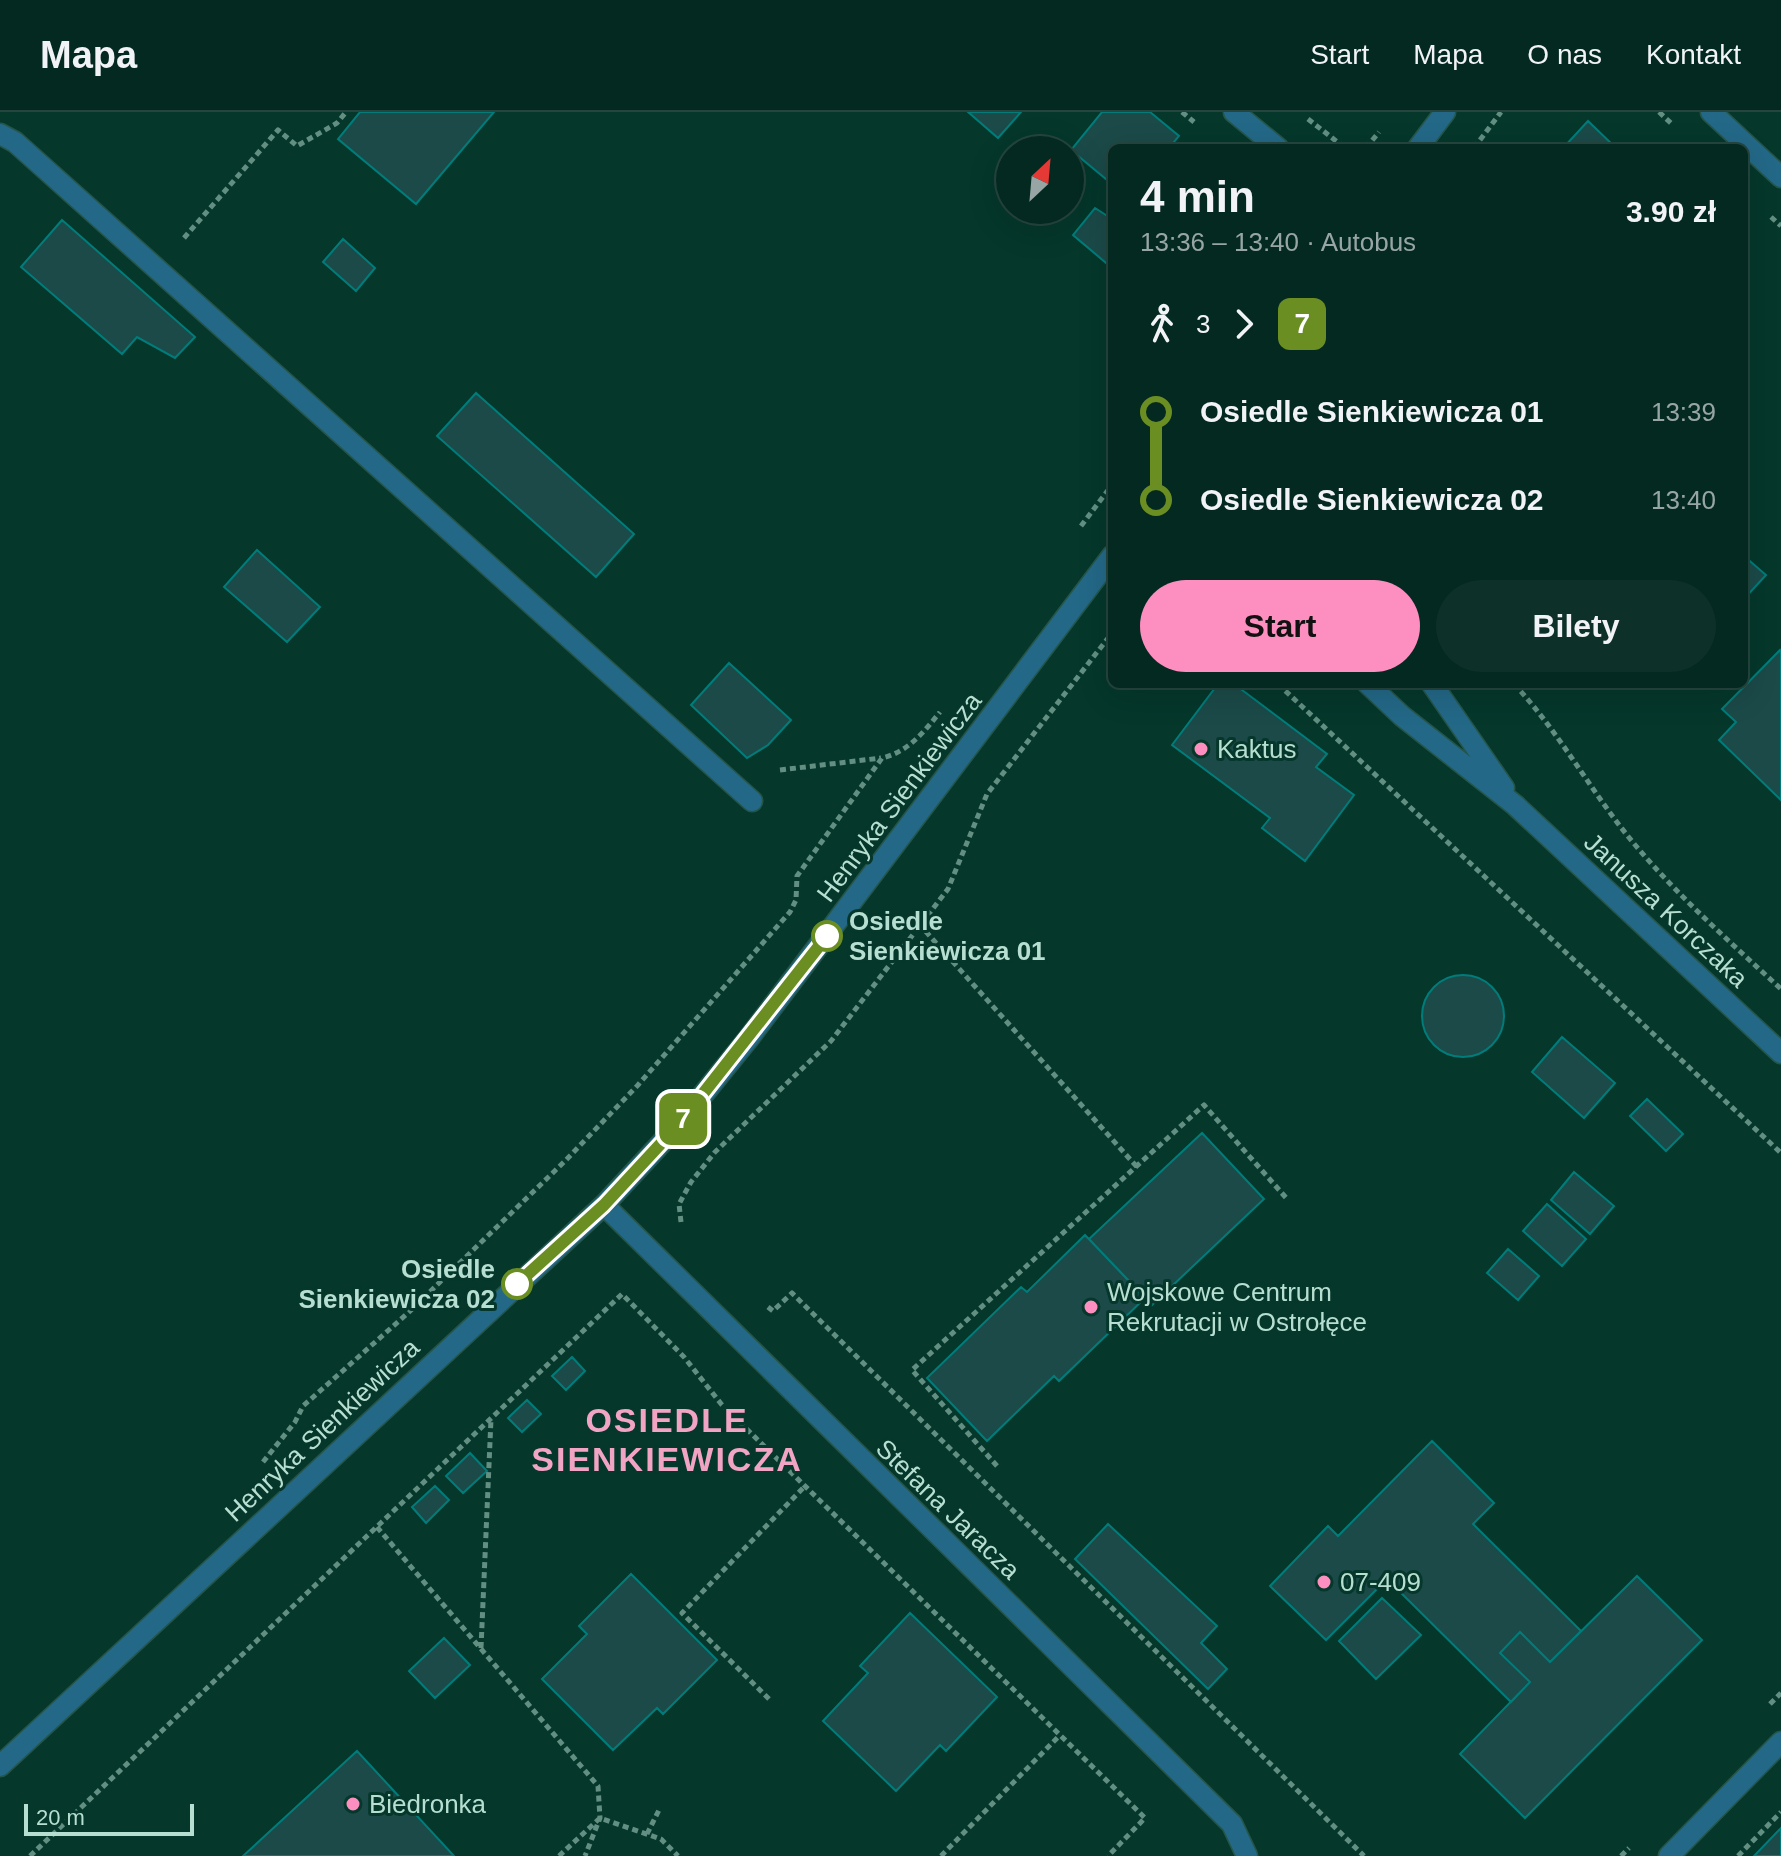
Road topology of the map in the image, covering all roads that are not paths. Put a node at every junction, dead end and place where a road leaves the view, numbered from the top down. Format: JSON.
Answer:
{"nodes":[{"id":1,"x":1234,"y":112,"type":"edge"},
{"id":2,"x":1445,"y":112,"type":"edge"},
{"id":3,"x":1711,"y":112,"type":"edge"},
{"id":4,"x":0,"y":134,"type":"edge"},
{"id":5,"x":1273,"y":144,"type":"edge"},
{"id":6,"x":1421,"y":144,"type":"edge"},
{"id":7,"x":1745,"y":144,"type":"edge"},
{"id":8,"x":1748,"y":146,"type":"edge"},
{"id":9,"x":1781,"y":177,"type":"edge"},
{"id":10,"x":1108,"y":561,"type":"edge"},
{"id":11,"x":1372,"y":688,"type":"edge"},
{"id":12,"x":1435,"y":688,"type":"edge"},
{"id":13,"x":752,"y":801,"type":"dead end"},
{"id":14,"x":1515,"y":805,"type":"junction"},
{"id":15,"x":1781,"y":1053,"type":"edge"},
{"id":16,"x":604,"y":1205,"type":"junction"},
{"id":17,"x":1781,"y":1742,"type":"edge"},
{"id":18,"x":0,"y":1766,"type":"edge"},
{"id":19,"x":1247,"y":1856,"type":"edge"},
{"id":20,"x":1669,"y":1856,"type":"edge"}],
"edges":[{"from":1,"to":5,"type":"street"},
{"from":2,"to":6,"type":"street"},
{"from":3,"to":7,"type":"street"},
{"from":4,"to":13,"type":"street"},
{"from":8,"to":9,"type":"street"},
{"from":10,"to":16,"type":"street","name":"Henryka Sienkiewicza"},
{"from":11,"to":14,"type":"street","name":"Janusza Korczaka"},
{"from":12,"to":14,"type":"street","name":"Janusza Korczaka"},
{"from":14,"to":15,"type":"street","name":"Janusza Korczaka"},
{"from":16,"to":18,"type":"street","name":"Henryka Sienkiewicza"},
{"from":16,"to":19,"type":"street","name":"Stefana Jaracza"},
{"from":17,"to":20,"type":"street"}]}
